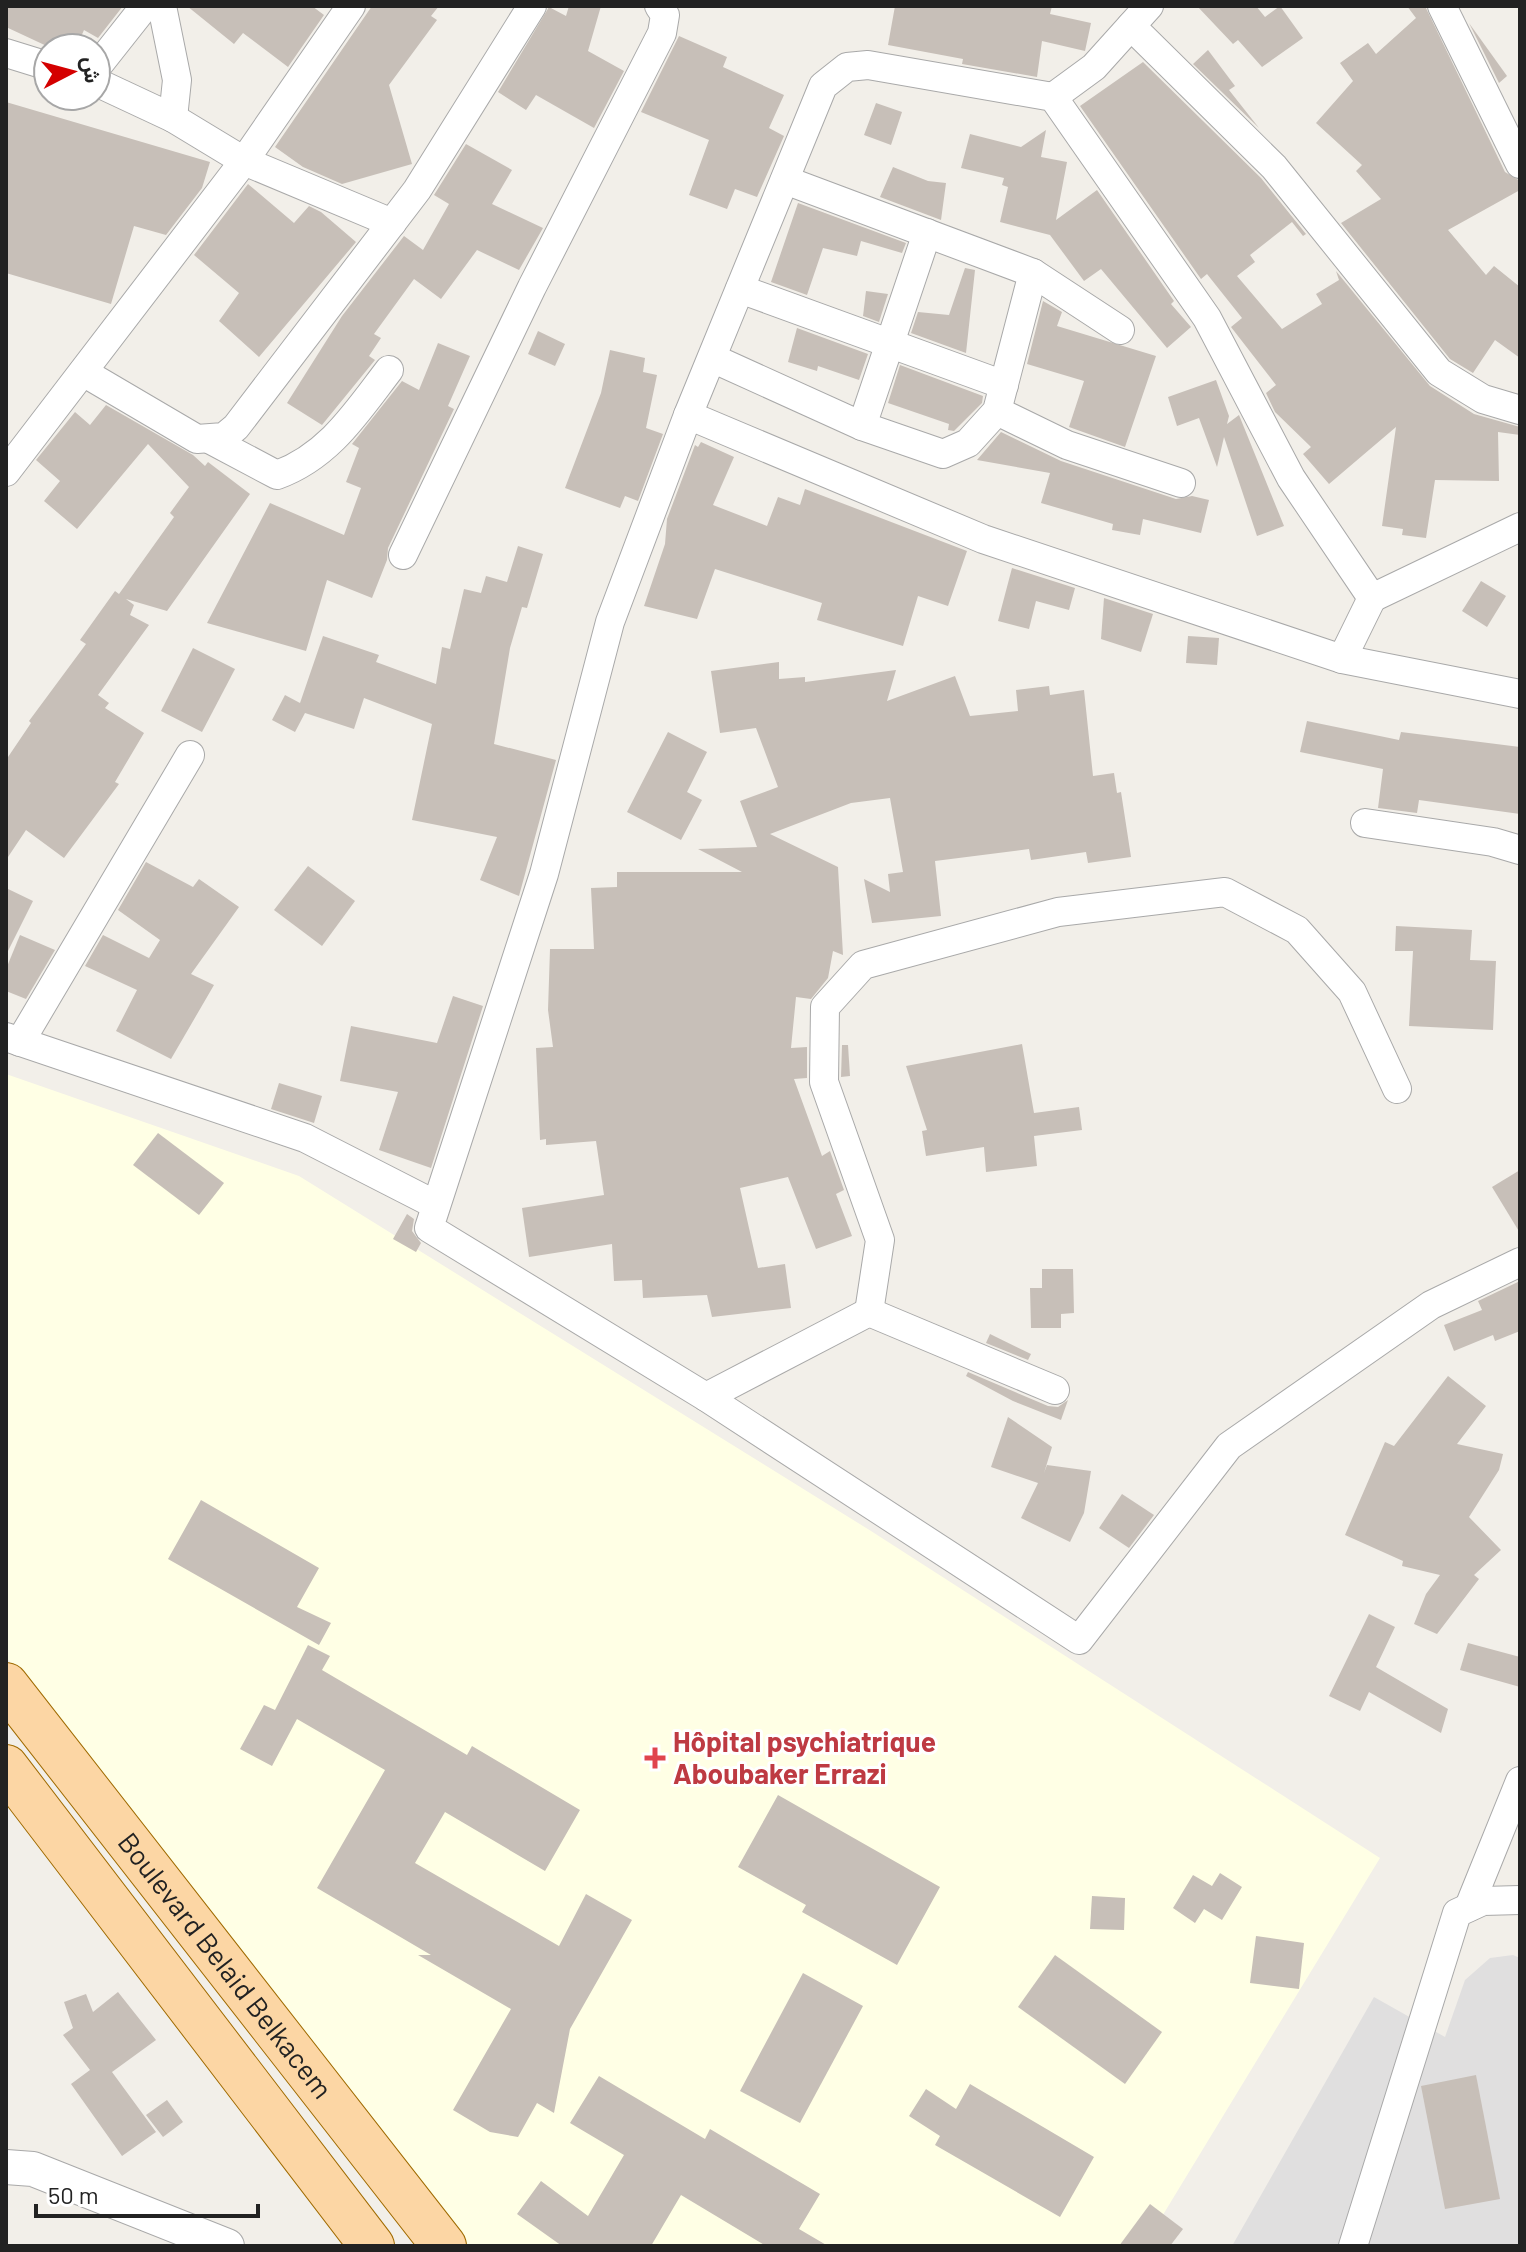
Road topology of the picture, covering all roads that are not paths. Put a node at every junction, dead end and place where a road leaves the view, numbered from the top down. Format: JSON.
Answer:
{"nodes":[{"id":1,"x":145,"y":6,"type":"edge"},
{"id":2,"x":162,"y":6,"type":"edge"},
{"id":3,"x":351,"y":6,"type":"edge"},
{"id":4,"x":532,"y":6,"type":"edge"},
{"id":5,"x":659,"y":6,"type":"edge"},
{"id":6,"x":1442,"y":6,"type":"edge"},
{"id":7,"x":1140,"y":16,"type":"edge"},
{"id":8,"x":112,"y":48,"type":"edge"},
{"id":9,"x":6,"y":53,"type":"edge"},
{"id":10,"x":32,"y":61,"type":"edge"},
{"id":11,"x":112,"y":89,"type":"edge"},
{"id":12,"x":1053,"y":97,"type":"junction"},
{"id":13,"x":173,"y":118,"type":"junction"},
{"id":14,"x":244,"y":161,"type":"junction"},
{"id":15,"x":1520,"y":164,"type":"edge"},
{"id":16,"x":785,"y":180,"type":"junction"},
{"id":17,"x":392,"y":223,"type":"junction"},
{"id":18,"x":927,"y":233,"type":"junction"},
{"id":19,"x":1033,"y":273,"type":"junction"},
{"id":20,"x":740,"y":289,"type":"junction"},
{"id":21,"x":1120,"y":330,"type":"dead end"},
{"id":22,"x":889,"y":344,"type":"junction"},
{"id":23,"x":712,"y":358,"type":"junction"},
{"id":24,"x":389,"y":370,"type":"dead end"},
{"id":25,"x":83,"y":372,"type":"junction"},
{"id":26,"x":1000,"y":398,"type":"junction"},
{"id":27,"x":1520,"y":410,"type":"edge"},
{"id":28,"x":688,"y":415,"type":"junction"},
{"id":29,"x":862,"y":426,"type":"junction"},
{"id":30,"x":211,"y":440,"type":"junction"},
{"id":31,"x":6,"y":472,"type":"edge"},
{"id":32,"x":1181,"y":483,"type":"dead end"},
{"id":33,"x":1520,"y":527,"type":"edge"},
{"id":34,"x":403,"y":555,"type":"dead end"},
{"id":35,"x":1372,"y":598,"type":"junction"},
{"id":36,"x":1342,"y":659,"type":"junction"},
{"id":37,"x":1520,"y":694,"type":"edge"},
{"id":38,"x":190,"y":755,"type":"dead end"},
{"id":39,"x":1365,"y":823,"type":"dead end"},
{"id":40,"x":1520,"y":850,"type":"edge"},
{"id":41,"x":13,"y":1040,"type":"edge"},
{"id":42,"x":1397,"y":1089,"type":"dead end"},
{"id":43,"x":436,"y":1205,"type":"junction"},
{"id":44,"x":1520,"y":1262,"type":"edge"},
{"id":45,"x":869,"y":1312,"type":"junction"},
{"id":46,"x":1055,"y":1390,"type":"dead end"},
{"id":47,"x":706,"y":1397,"type":"junction"},
{"id":48,"x":6,"y":1685,"type":"edge"},
{"id":49,"x":6,"y":1767,"type":"edge"},
{"id":50,"x":1520,"y":1780,"type":"edge"},
{"id":51,"x":1520,"y":1900,"type":"edge"},
{"id":52,"x":1469,"y":1907,"type":"junction"},
{"id":53,"x":6,"y":2167,"type":"edge"},
{"id":54,"x":227,"y":2246,"type":"edge"},
{"id":55,"x":372,"y":2246,"type":"edge"},
{"id":56,"x":444,"y":2246,"type":"edge"},
{"id":57,"x":1353,"y":2246,"type":"edge"}],
"edges":[{"from":1,"to":8,"type":"street"},
{"from":2,"to":13,"type":"street"},
{"from":3,"to":14,"type":"street"},
{"from":4,"to":17,"type":"street"},
{"from":5,"to":34,"type":"street"},
{"from":6,"to":15,"type":"street"},
{"from":7,"to":12,"type":"street"},
{"from":7,"to":27,"type":"street"},
{"from":9,"to":10,"type":"street"},
{"from":11,"to":13,"type":"street"},
{"from":12,"to":16,"type":"street"},
{"from":12,"to":35,"type":"street"},
{"from":13,"to":14,"type":"street"},
{"from":14,"to":17,"type":"street"},
{"from":14,"to":25,"type":"street"},
{"from":16,"to":18,"type":"street"},
{"from":16,"to":20,"type":"street"},
{"from":17,"to":30,"type":"street"},
{"from":18,"to":19,"type":"street"},
{"from":18,"to":22,"type":"street"},
{"from":19,"to":21,"type":"street"},
{"from":19,"to":26,"type":"street"},
{"from":20,"to":22,"type":"street"},
{"from":20,"to":23,"type":"street"},
{"from":22,"to":26,"type":"street"},
{"from":22,"to":29,"type":"street"},
{"from":23,"to":28,"type":"street"},
{"from":23,"to":29,"type":"street"},
{"from":24,"to":30,"type":"street"},
{"from":25,"to":30,"type":"street"},
{"from":25,"to":31,"type":"street"},
{"from":26,"to":29,"type":"street"},
{"from":26,"to":32,"type":"street"},
{"from":28,"to":36,"type":"street"},
{"from":28,"to":43,"type":"street"},
{"from":33,"to":35,"type":"street"},
{"from":35,"to":36,"type":"street"},
{"from":36,"to":37,"type":"street"},
{"from":38,"to":41,"type":"street"},
{"from":39,"to":40,"type":"street"},
{"from":41,"to":43,"type":"street"},
{"from":42,"to":45,"type":"street"},
{"from":43,"to":47,"type":"street"},
{"from":44,"to":47,"type":"street"},
{"from":45,"to":46,"type":"street"},
{"from":45,"to":47,"type":"street"},
{"from":48,"to":56,"type":"main road","name":"Boulevard Belaid Belkacem"},
{"from":49,"to":55,"type":"main road","name":"Boulevard Belaid Belkacem"},
{"from":50,"to":52,"type":"street"},
{"from":51,"to":52,"type":"street"},
{"from":52,"to":57,"type":"street"},
{"from":53,"to":54,"type":"street"}]}
